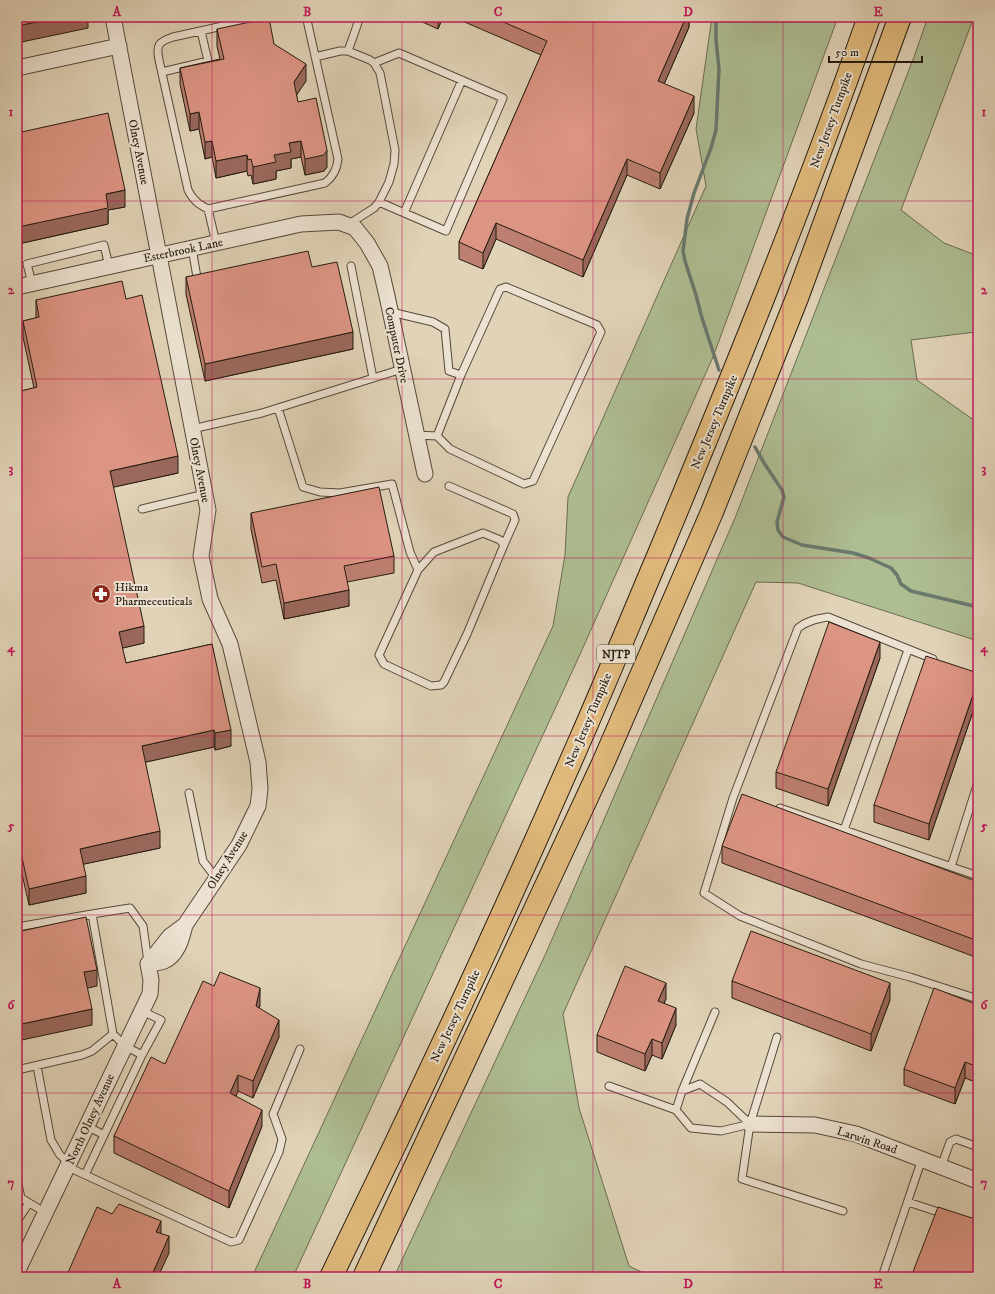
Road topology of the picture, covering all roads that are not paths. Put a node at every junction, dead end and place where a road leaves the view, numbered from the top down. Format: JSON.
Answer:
{"nodes":[{"id":1,"x":113,"y":17,"type":"edge"},
{"id":2,"x":263,"y":17,"type":"edge"},
{"id":3,"x":305,"y":17,"type":"edge"},
{"id":4,"x":360,"y":17,"type":"edge"},
{"id":5,"x":869,"y":17,"type":"edge"},
{"id":6,"x":900,"y":17,"type":"edge"},
{"id":7,"x":201,"y":31,"type":"junction"},
{"id":8,"x":119,"y":46,"type":"junction"},
{"id":9,"x":348,"y":51,"type":"junction"},
{"id":10,"x":315,"y":57,"type":"junction"},
{"id":11,"x":374,"y":63,"type":"junction"},
{"id":12,"x":17,"y":68,"type":"edge"},
{"id":13,"x":162,"y":72,"type":"junction"},
{"id":14,"x":462,"y":80,"type":"junction"},
{"id":15,"x":379,"y":202,"type":"junction"},
{"id":16,"x":208,"y":209,"type":"junction"},
{"id":17,"x":404,"y":213,"type":"junction"},
{"id":18,"x":348,"y":226,"type":"junction"},
{"id":19,"x":216,"y":243,"type":"junction"},
{"id":20,"x":192,"y":248,"type":"junction"},
{"id":21,"x":159,"y":255,"type":"junction"},
{"id":22,"x":109,"y":266,"type":"junction"},
{"id":23,"x":351,"y":266,"type":"dead end"},
{"id":24,"x":32,"y":283,"type":"junction"},
{"id":25,"x":198,"y":283,"type":"edge"},
{"id":26,"x":17,"y":287,"type":"edge"},
{"id":27,"x":391,"y":312,"type":"junction"},
{"id":28,"x":402,"y":369,"type":"junction"},
{"id":29,"x":461,"y":376,"type":"junction"},
{"id":30,"x":373,"y":378,"type":"junction"},
{"id":31,"x":278,"y":408,"type":"junction"},
{"id":32,"x":192,"y":429,"type":"junction"},
{"id":33,"x":416,"y":435,"type":"junction"},
{"id":34,"x":437,"y":436,"type":"junction"},
{"id":35,"x":425,"y":474,"type":"dead end"},
{"id":36,"x":449,"y":486,"type":"dead end"},
{"id":37,"x":205,"y":494,"type":"junction"},
{"id":38,"x":142,"y":509,"type":"dead end"},
{"id":39,"x":504,"y":545,"type":"junction"},
{"id":40,"x":418,"y":570,"type":"junction"},
{"id":41,"x":908,"y":650,"type":"junction"},
{"id":42,"x":938,"y":661,"type":"edge"},
{"id":43,"x":978,"y":782,"type":"edge"},
{"id":44,"x":189,"y":793,"type":"dead end"},
{"id":45,"x":771,"y":805,"type":"edge"},
{"id":46,"x":844,"y":830,"type":"junction"},
{"id":47,"x":950,"y":867,"type":"junction"},
{"id":48,"x":978,"y":876,"type":"edge"},
{"id":49,"x":216,"y":878,"type":"junction"},
{"id":50,"x":92,"y":914,"type":"junction"},
{"id":51,"x":17,"y":927,"type":"edge"},
{"id":52,"x":148,"y":964,"type":"junction"},
{"id":53,"x":978,"y":999,"type":"edge"},
{"id":54,"x":142,"y":1011,"type":"junction"},
{"id":55,"x":715,"y":1012,"type":"dead end"},
{"id":56,"x":113,"y":1034,"type":"junction"},
{"id":57,"x":777,"y":1037,"type":"dead end"},
{"id":58,"x":125,"y":1046,"type":"junction"},
{"id":59,"x":300,"y":1049,"type":"dead end"},
{"id":60,"x":142,"y":1055,"type":"junction"},
{"id":61,"x":37,"y":1066,"type":"junction"},
{"id":62,"x":17,"y":1070,"type":"edge"},
{"id":63,"x":609,"y":1086,"type":"dead end"},
{"id":64,"x":682,"y":1091,"type":"junction"},
{"id":65,"x":676,"y":1110,"type":"junction"},
{"id":66,"x":750,"y":1124,"type":"junction"},
{"id":67,"x":87,"y":1126,"type":"junction"},
{"id":68,"x":104,"y":1135,"type":"junction"},
{"id":69,"x":978,"y":1147,"type":"edge"},
{"id":70,"x":922,"y":1159,"type":"junction"},
{"id":71,"x":69,"y":1165,"type":"junction"},
{"id":72,"x":941,"y":1167,"type":"junction"},
{"id":73,"x":85,"y":1175,"type":"junction"},
{"id":74,"x":17,"y":1180,"type":"edge"},
{"id":75,"x":978,"y":1181,"type":"edge"},
{"id":76,"x":29,"y":1202,"type":"junction"},
{"id":77,"x":908,"y":1202,"type":"junction"},
{"id":78,"x":843,"y":1211,"type":"dead end"},
{"id":79,"x":46,"y":1213,"type":"junction"},
{"id":80,"x":950,"y":1216,"type":"edge"},
{"id":81,"x":17,"y":1221,"type":"edge"},
{"id":82,"x":17,"y":1272,"type":"edge"},
{"id":83,"x":330,"y":1277,"type":"edge"},
{"id":84,"x":364,"y":1277,"type":"edge"},
{"id":85,"x":882,"y":1277,"type":"edge"}],
"edges":[{"from":1,"to":8,"type":"street","name":"Olney Avenue"},
{"from":2,"to":7,"type":"lane"},
{"from":3,"to":10,"type":"lane"},
{"from":4,"to":9,"type":"lane"},
{"from":5,"to":83,"type":"highway","name":"New Jersey Turnpike","number":"NJTP"},
{"from":6,"to":84,"type":"highway","number":"NJTP"},
{"from":7,"to":13,"type":"lane"},
{"from":7,"to":13,"type":"lane"},
{"from":8,"to":12,"type":"street"},
{"from":8,"to":21,"type":"street","name":"Olney Avenue"},
{"from":9,"to":10,"type":"lane"},
{"from":9,"to":11,"type":"lane"},
{"from":10,"to":16,"type":"lane"},
{"from":11,"to":14,"type":"lane"},
{"from":11,"to":15,"type":"lane"},
{"from":13,"to":16,"type":"lane"},
{"from":14,"to":17,"type":"lane"},
{"from":14,"to":17,"type":"lane"},
{"from":15,"to":17,"type":"lane"},
{"from":15,"to":18,"type":"lane"},
{"from":16,"to":19,"type":"lane"},
{"from":18,"to":19,"type":"street","name":"Esterbrook Lane"},
{"from":18,"to":27,"type":"street","name":"Computer Drive"},
{"from":19,"to":20,"type":"street","name":"Esterbrook Lane"},
{"from":20,"to":21,"type":"street","name":"Esterbrook Lane"},
{"from":20,"to":25,"type":"lane"},
{"from":21,"to":22,"type":"street","name":"Esterbrook Lane"},
{"from":21,"to":32,"type":"street","name":"Olney Avenue"},
{"from":22,"to":24,"type":"street","name":"Esterbrook Lane"},
{"from":22,"to":24,"type":"lane"},
{"from":23,"to":30,"type":"lane"},
{"from":24,"to":26,"type":"street","name":"Esterbrook Lane"},
{"from":27,"to":28,"type":"street","name":"Computer Drive"},
{"from":27,"to":29,"type":"lane"},
{"from":28,"to":30,"type":"lane"},
{"from":28,"to":33,"type":"street","name":"Computer Drive"},
{"from":29,"to":34,"type":"lane"},
{"from":29,"to":34,"type":"lane"},
{"from":30,"to":31,"type":"lane"},
{"from":31,"to":32,"type":"lane"},
{"from":31,"to":40,"type":"lane"},
{"from":32,"to":37,"type":"street","name":"Olney Avenue"},
{"from":33,"to":34,"type":"lane"},
{"from":33,"to":35,"type":"street","name":"Computer Drive"},
{"from":36,"to":39,"type":"lane"},
{"from":37,"to":38,"type":"lane"},
{"from":37,"to":49,"type":"street","name":"Olney Avenue"},
{"from":39,"to":40,"type":"lane"},
{"from":39,"to":40,"type":"lane"},
{"from":41,"to":42,"type":"lane"},
{"from":41,"to":46,"type":"lane"},
{"from":41,"to":53,"type":"lane"},
{"from":43,"to":47,"type":"lane"},
{"from":44,"to":49,"type":"lane"},
{"from":45,"to":46,"type":"lane"},
{"from":46,"to":47,"type":"lane"},
{"from":47,"to":48,"type":"lane"},
{"from":49,"to":52,"type":"street","name":"Olney Avenue"},
{"from":50,"to":51,"type":"lane"},
{"from":50,"to":52,"type":"lane"},
{"from":50,"to":56,"type":"lane"},
{"from":52,"to":54,"type":"street","name":"North Olney Avenue"},
{"from":54,"to":58,"type":"street","name":"North Olney Avenue"},
{"from":54,"to":60,"type":"lane"},
{"from":55,"to":64,"type":"lane"},
{"from":56,"to":58,"type":"lane"},
{"from":56,"to":61,"type":"lane"},
{"from":57,"to":66,"type":"lane"},
{"from":58,"to":60,"type":"lane"},
{"from":58,"to":67,"type":"street","name":"North Olney Avenue"},
{"from":59,"to":73,"type":"lane"},
{"from":60,"to":68,"type":"lane"},
{"from":61,"to":62,"type":"lane"},
{"from":61,"to":71,"type":"lane"},
{"from":63,"to":65,"type":"lane"},
{"from":64,"to":65,"type":"lane"},
{"from":64,"to":66,"type":"lane"},
{"from":65,"to":66,"type":"lane"},
{"from":66,"to":70,"type":"street","name":"Larwin Road"},
{"from":66,"to":78,"type":"lane"},
{"from":67,"to":68,"type":"lane"},
{"from":67,"to":71,"type":"street","name":"North Olney Avenue"},
{"from":68,"to":73,"type":"lane"},
{"from":69,"to":72,"type":"lane"},
{"from":70,"to":72,"type":"street","name":"Larwin Road"},
{"from":70,"to":77,"type":"lane"},
{"from":71,"to":73,"type":"lane"},
{"from":71,"to":79,"type":"street","name":"North Olney Avenue"},
{"from":72,"to":75,"type":"street","name":"Larwin Road"},
{"from":74,"to":76,"type":"lane"},
{"from":76,"to":79,"type":"lane"},
{"from":76,"to":81,"type":"lane"},
{"from":77,"to":80,"type":"lane"},
{"from":77,"to":85,"type":"lane"},
{"from":79,"to":82,"type":"street","name":"North Olney Avenue"}]}
